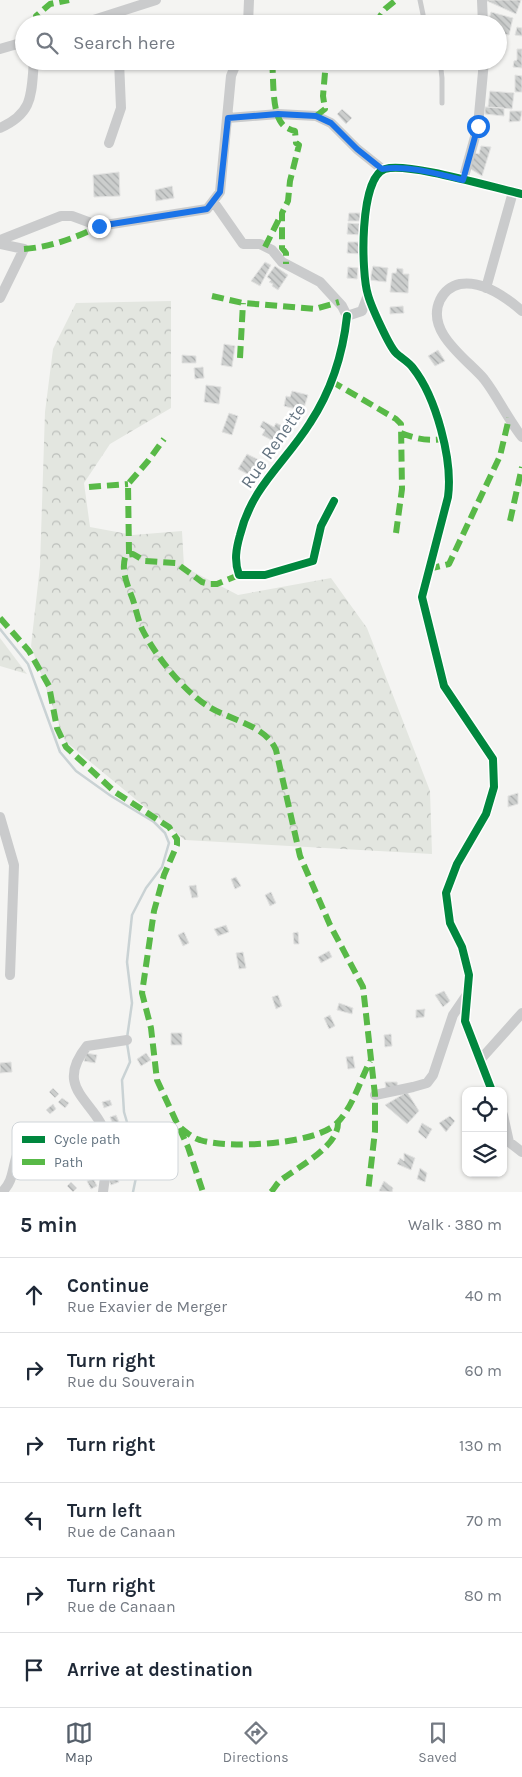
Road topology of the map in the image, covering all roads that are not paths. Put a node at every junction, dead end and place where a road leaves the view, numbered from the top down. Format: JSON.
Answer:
{"nodes":[{"id":1,"x":156,"y":0,"type":"edge"},
{"id":2,"x":250,"y":0,"type":"edge"},
{"id":3,"x":420,"y":0,"type":"edge"},
{"id":4,"x":482,"y":0,"type":"edge"},
{"id":5,"x":118,"y":12,"type":"junction"},
{"id":6,"x":109,"y":15,"type":"edge"},
{"id":7,"x":118,"y":15,"type":"edge"},
{"id":8,"x":249,"y":15,"type":"edge"},
{"id":9,"x":423,"y":15,"type":"edge"},
{"id":10,"x":482,"y":15,"type":"edge"},
{"id":11,"x":15,"y":45,"type":"edge"},
{"id":12,"x":0,"y":49,"type":"edge"},
{"id":13,"x":33,"y":70,"type":"edge"},
{"id":14,"x":119,"y":70,"type":"edge"},
{"id":15,"x":233,"y":70,"type":"edge"},
{"id":16,"x":441,"y":70,"type":"edge"},
{"id":17,"x":483,"y":70,"type":"edge"},
{"id":18,"x":442,"y":103,"type":"dead end"},
{"id":19,"x":228,"y":118,"type":"junction"},
{"id":20,"x":0,"y":128,"type":"edge"},
{"id":21,"x":109,"y":143,"type":"dead end"},
{"id":22,"x":382,"y":169,"type":"junction"},
{"id":23,"x":463,"y":180,"type":"junction"},
{"id":24,"x":517,"y":193,"type":"edge"},
{"id":25,"x":213,"y":201,"type":"junction"},
{"id":26,"x":0,"y":240,"type":"edge"},
{"id":27,"x":0,"y":244,"type":"edge"},
{"id":28,"x":486,"y":288,"type":"junction"},
{"id":29,"x":368,"y":295,"type":"junction"},
{"id":30,"x":0,"y":298,"type":"edge"},
{"id":31,"x":522,"y":311,"type":"edge"},
{"id":32,"x":348,"y":316,"type":"junction"},
{"id":33,"x":522,"y":436,"type":"edge"},
{"id":34,"x":334,"y":501,"type":"dead end"},
{"id":35,"x":0,"y":817,"type":"edge"},
{"id":36,"x":10,"y":975,"type":"dead end"},
{"id":37,"x":466,"y":996,"type":"junction"},
{"id":38,"x":522,"y":1012,"type":"edge"},
{"id":39,"x":127,"y":1040,"type":"dead end"},
{"id":40,"x":480,"y":1060,"type":"junction"},
{"id":41,"x":490,"y":1087,"type":"edge"},
{"id":42,"x":375,"y":1095,"type":"dead end"},
{"id":43,"x":98,"y":1122,"type":"edge"},
{"id":44,"x":507,"y":1131,"type":"edge"},
{"id":45,"x":522,"y":1152,"type":"edge"},
{"id":46,"x":12,"y":1179,"type":"edge"},
{"id":47,"x":2,"y":1192,"type":"edge"}],
"edges":[{"from":1,"to":5,"type":"street"},
{"from":2,"to":8,"type":"street"},
{"from":3,"to":9,"type":"lane"},
{"from":4,"to":10,"type":"street"},
{"from":5,"to":6,"type":"street"},
{"from":5,"to":7,"type":"street"},
{"from":11,"to":12,"type":"street"},
{"from":13,"to":20,"type":"street"},
{"from":14,"to":21,"type":"street"},
{"from":15,"to":19,"type":"street"},
{"from":16,"to":18,"type":"lane"},
{"from":17,"to":23,"type":"street"},
{"from":19,"to":22,"type":"street"},
{"from":19,"to":25,"type":"street"},
{"from":22,"to":23,"type":"street"},
{"from":22,"to":29,"type":"street"},
{"from":23,"to":24,"type":"street"},
{"from":24,"to":28,"type":"street"},
{"from":25,"to":26,"type":"street"},
{"from":25,"to":32,"type":"street"},
{"from":27,"to":30,"type":"street"},
{"from":28,"to":31,"type":"street"},
{"from":28,"to":33,"type":"street"},
{"from":29,"to":32,"type":"street"},
{"from":29,"to":37,"type":"street"},
{"from":32,"to":34,"type":"street","name":"Rue Renette"},
{"from":35,"to":36,"type":"street"},
{"from":37,"to":40,"type":"street"},
{"from":37,"to":42,"type":"street"},
{"from":38,"to":40,"type":"street"},
{"from":39,"to":43,"type":"street"},
{"from":40,"to":41,"type":"street"},
{"from":44,"to":45,"type":"street"},
{"from":46,"to":47,"type":"street"}]}
